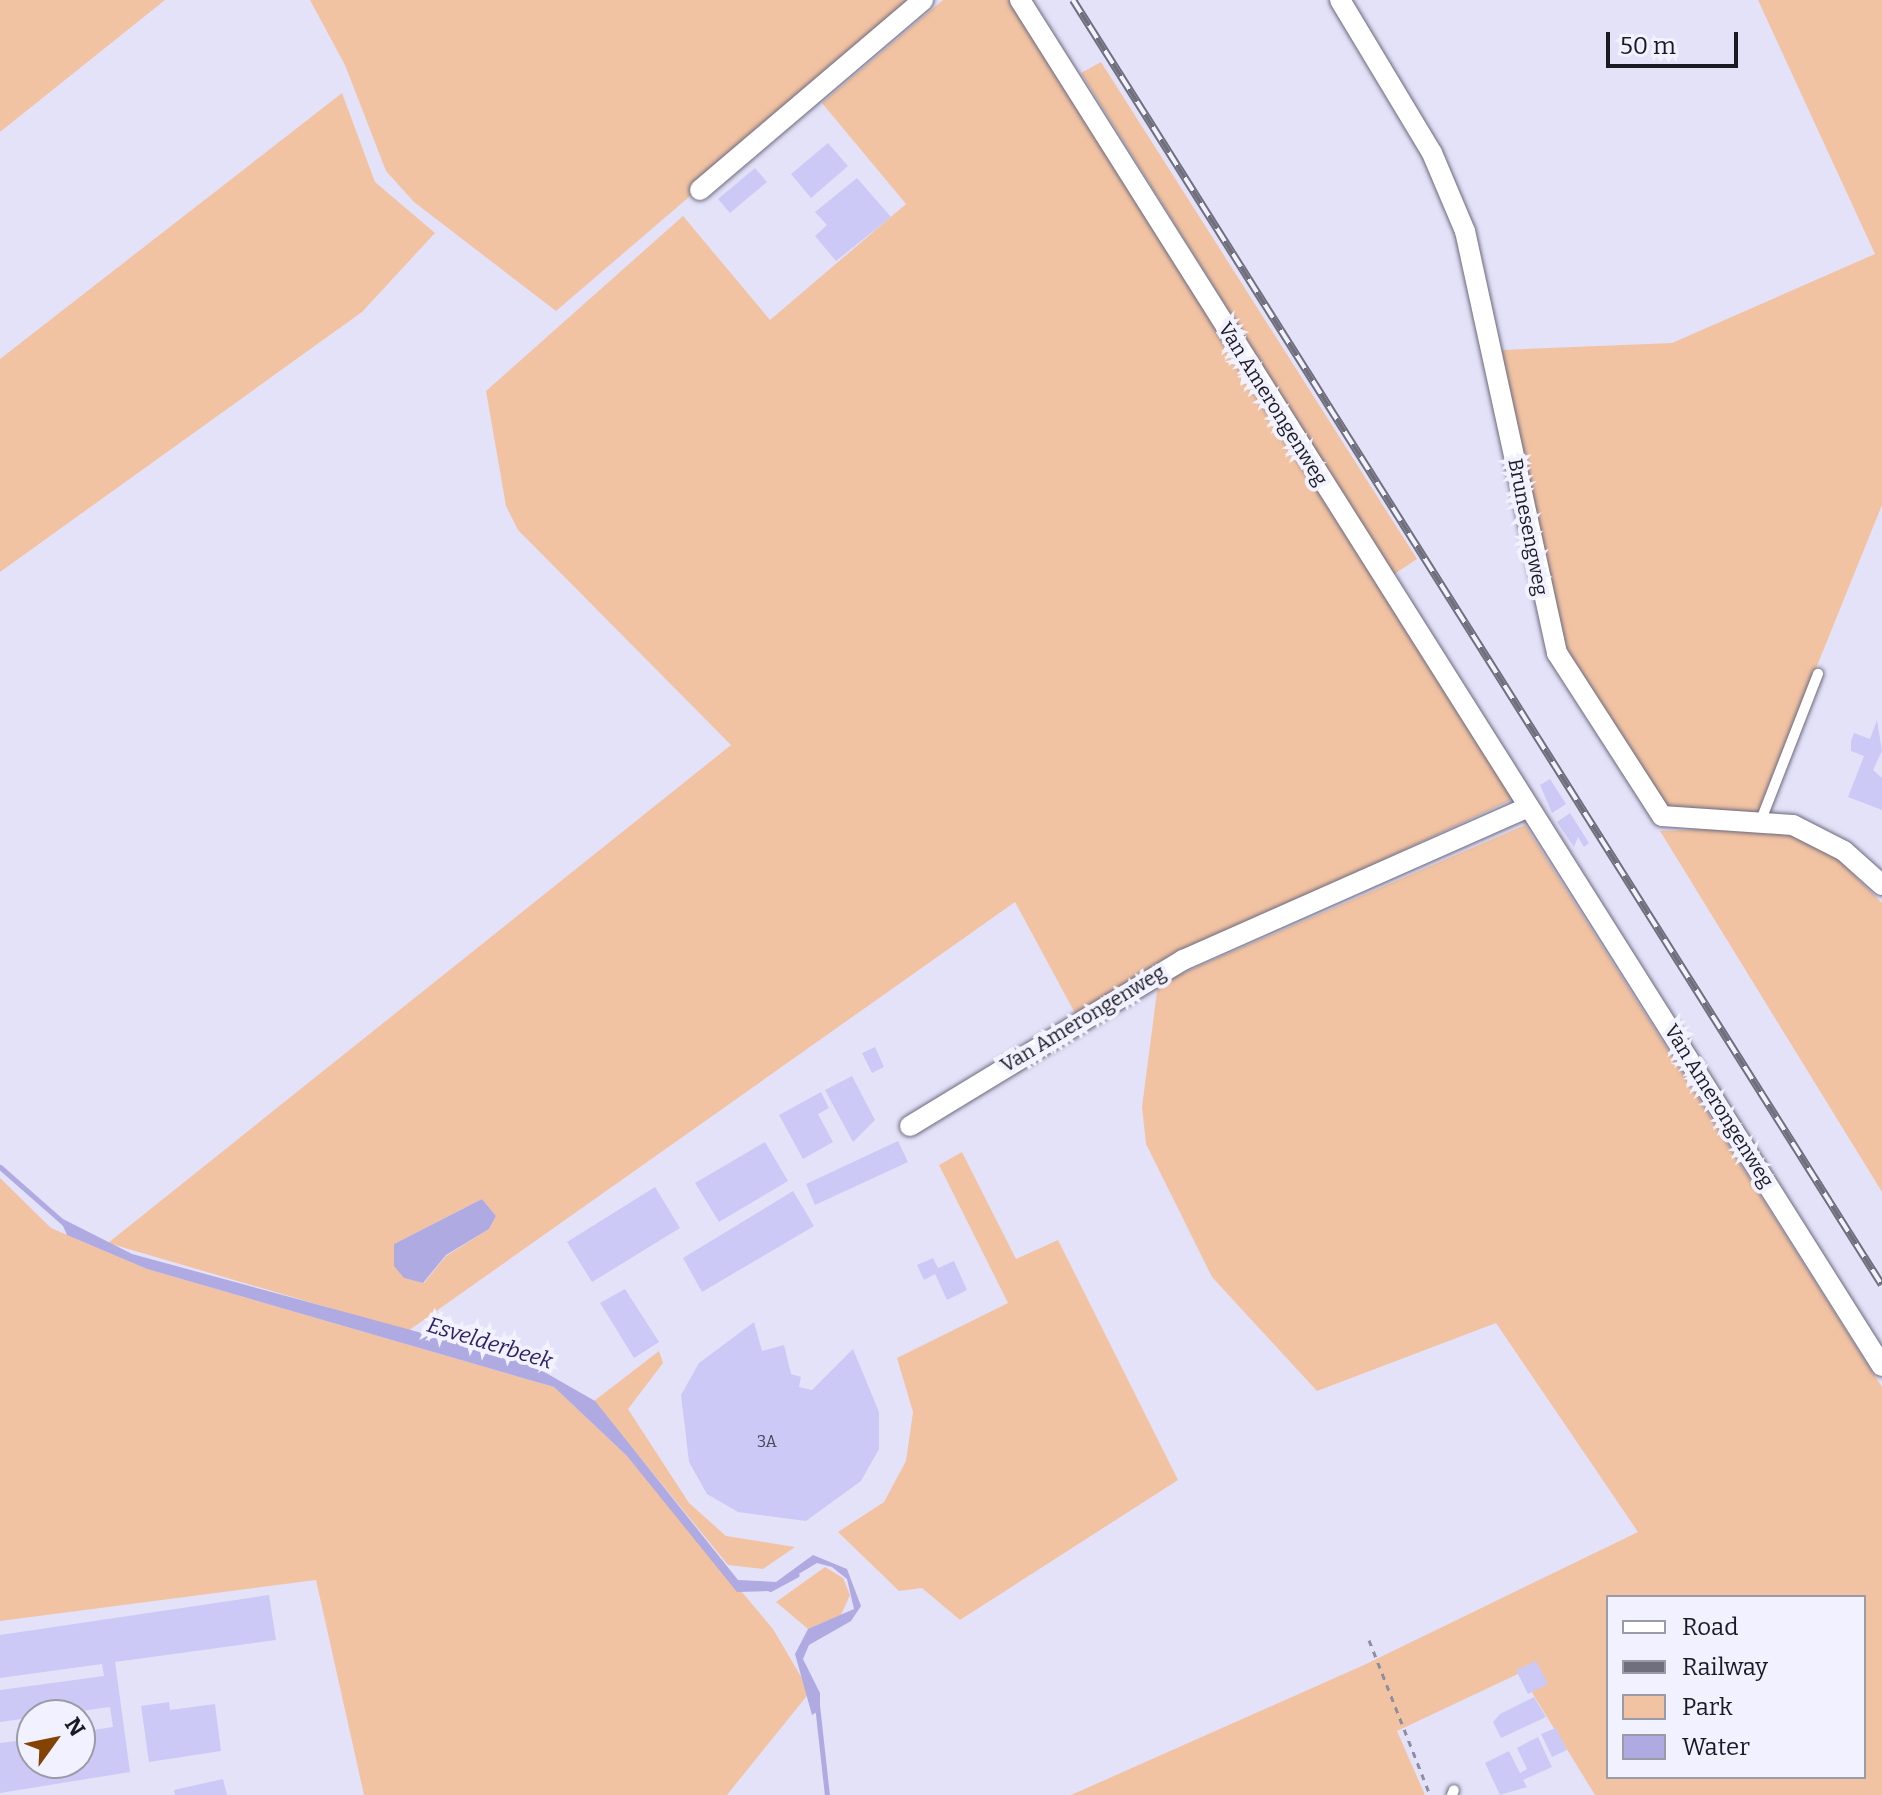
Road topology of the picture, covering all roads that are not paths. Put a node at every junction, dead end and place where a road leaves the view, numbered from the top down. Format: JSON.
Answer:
{"nodes":[{"id":1,"x":923,"y":0,"type":"edge"},
{"id":2,"x":1020,"y":0,"type":"edge"},
{"id":3,"x":1340,"y":0,"type":"edge"},
{"id":4,"x":700,"y":190,"type":"dead end"},
{"id":5,"x":1818,"y":674,"type":"dead end"},
{"id":6,"x":1526,"y":808,"type":"junction"},
{"id":7,"x":1761,"y":820,"type":"junction"},
{"id":8,"x":1882,"y":885,"type":"edge"},
{"id":9,"x":910,"y":1126,"type":"dead end"},
{"id":10,"x":1882,"y":1366,"type":"edge"}],
"edges":[{"from":1,"to":4,"type":"street"},
{"from":2,"to":6,"type":"street","name":"Van Amerongenweg"},
{"from":3,"to":7,"type":"street","name":"Brunesengweg"},
{"from":5,"to":7,"type":"lane"},
{"from":6,"to":9,"type":"street","name":"Van Amerongenweg"},
{"from":6,"to":10,"type":"street","name":"Van Amerongenweg"},
{"from":7,"to":8,"type":"street","name":"Brunesengweg"}]}
